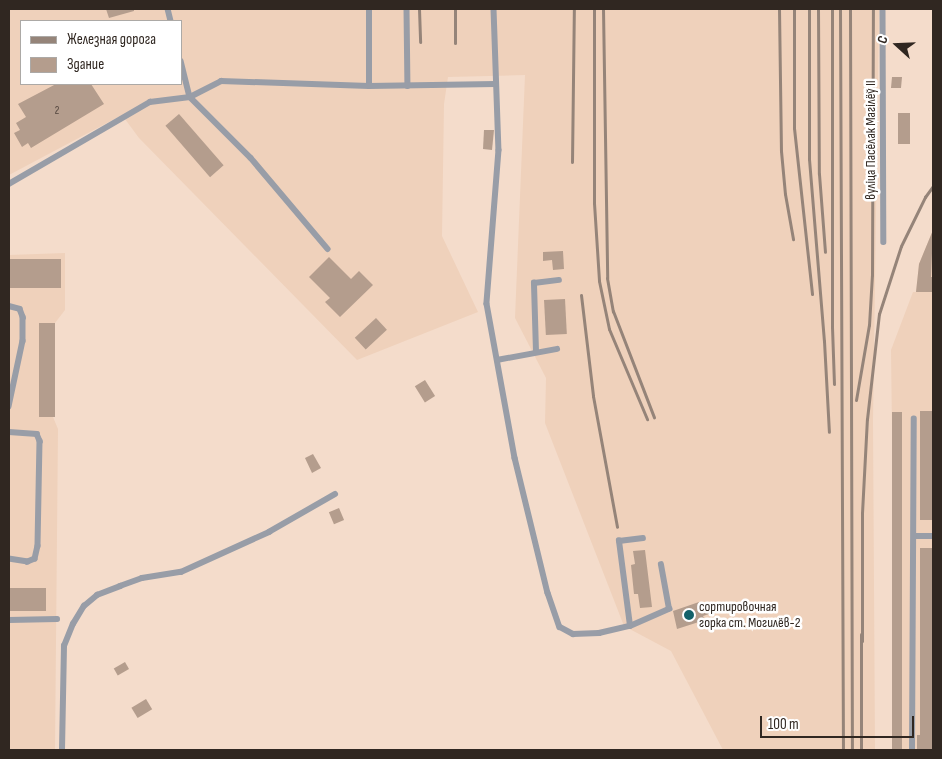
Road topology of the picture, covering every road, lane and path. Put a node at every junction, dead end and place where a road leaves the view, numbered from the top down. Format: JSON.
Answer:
{"nodes":[{"id":1,"x":369,"y":9,"type":"edge"},
{"id":2,"x":407,"y":9,"type":"edge"},
{"id":3,"x":494,"y":9,"type":"edge"},
{"id":4,"x":883,"y":9,"type":"edge"},
{"id":5,"x":182,"y":64,"type":"edge"},
{"id":6,"x":495,"y":84,"type":"junction"},
{"id":7,"x":369,"y":86,"type":"junction"},
{"id":8,"x":408,"y":86,"type":"junction"},
{"id":9,"x":190,"y":98,"type":"junction"},
{"id":10,"x":9,"y":184,"type":"edge"},
{"id":11,"x":884,"y":242,"type":"dead end"},
{"id":12,"x":328,"y":249,"type":"dead end"},
{"id":13,"x":559,"y":280,"type":"dead end"},
{"id":14,"x":9,"y":306,"type":"edge"},
{"id":15,"x":558,"y":349,"type":"dead end"},
{"id":16,"x":536,"y":352,"type":"junction"},
{"id":17,"x":497,"y":360,"type":"junction"},
{"id":18,"x":9,"y":408,"type":"edge"},
{"id":19,"x":914,"y":419,"type":"dead end"},
{"id":20,"x":9,"y":432,"type":"edge"},
{"id":21,"x":335,"y":494,"type":"dead end"},
{"id":22,"x":914,"y":536,"type":"junction"},
{"id":23,"x":933,"y":536,"type":"edge"},
{"id":24,"x":643,"y":538,"type":"dead end"},
{"id":25,"x":9,"y":559,"type":"edge"},
{"id":26,"x":661,"y":565,"type":"dead end"},
{"id":27,"x":57,"y":619,"type":"dead end"},
{"id":28,"x":9,"y":620,"type":"edge"},
{"id":29,"x":630,"y":626,"type":"junction"},
{"id":30,"x":62,"y":750,"type":"edge"},
{"id":31,"x":912,"y":750,"type":"edge"}],
"edges":[{"from":1,"to":7,"type":"lane"},
{"from":2,"to":8,"type":"lane"},
{"from":3,"to":6,"type":"lane"},
{"from":4,"to":11,"type":"lane","name":"вуліца Пасёлак Магілёў II"},
{"from":5,"to":9,"type":"lane"},
{"from":6,"to":8,"type":"lane"},
{"from":6,"to":17,"type":"lane"},
{"from":7,"to":8,"type":"lane"},
{"from":7,"to":9,"type":"lane"},
{"from":9,"to":10,"type":"lane"},
{"from":9,"to":12,"type":"lane"},
{"from":13,"to":16,"type":"lane"},
{"from":14,"to":18,"type":"lane"},
{"from":15,"to":16,"type":"lane"},
{"from":16,"to":17,"type":"lane"},
{"from":17,"to":29,"type":"lane"},
{"from":19,"to":22,"type":"lane"},
{"from":20,"to":25,"type":"lane"},
{"from":21,"to":30,"type":"lane"},
{"from":22,"to":23,"type":"lane"},
{"from":22,"to":31,"type":"lane"},
{"from":24,"to":29,"type":"lane"},
{"from":26,"to":29,"type":"lane"},
{"from":27,"to":28,"type":"lane"}]}
